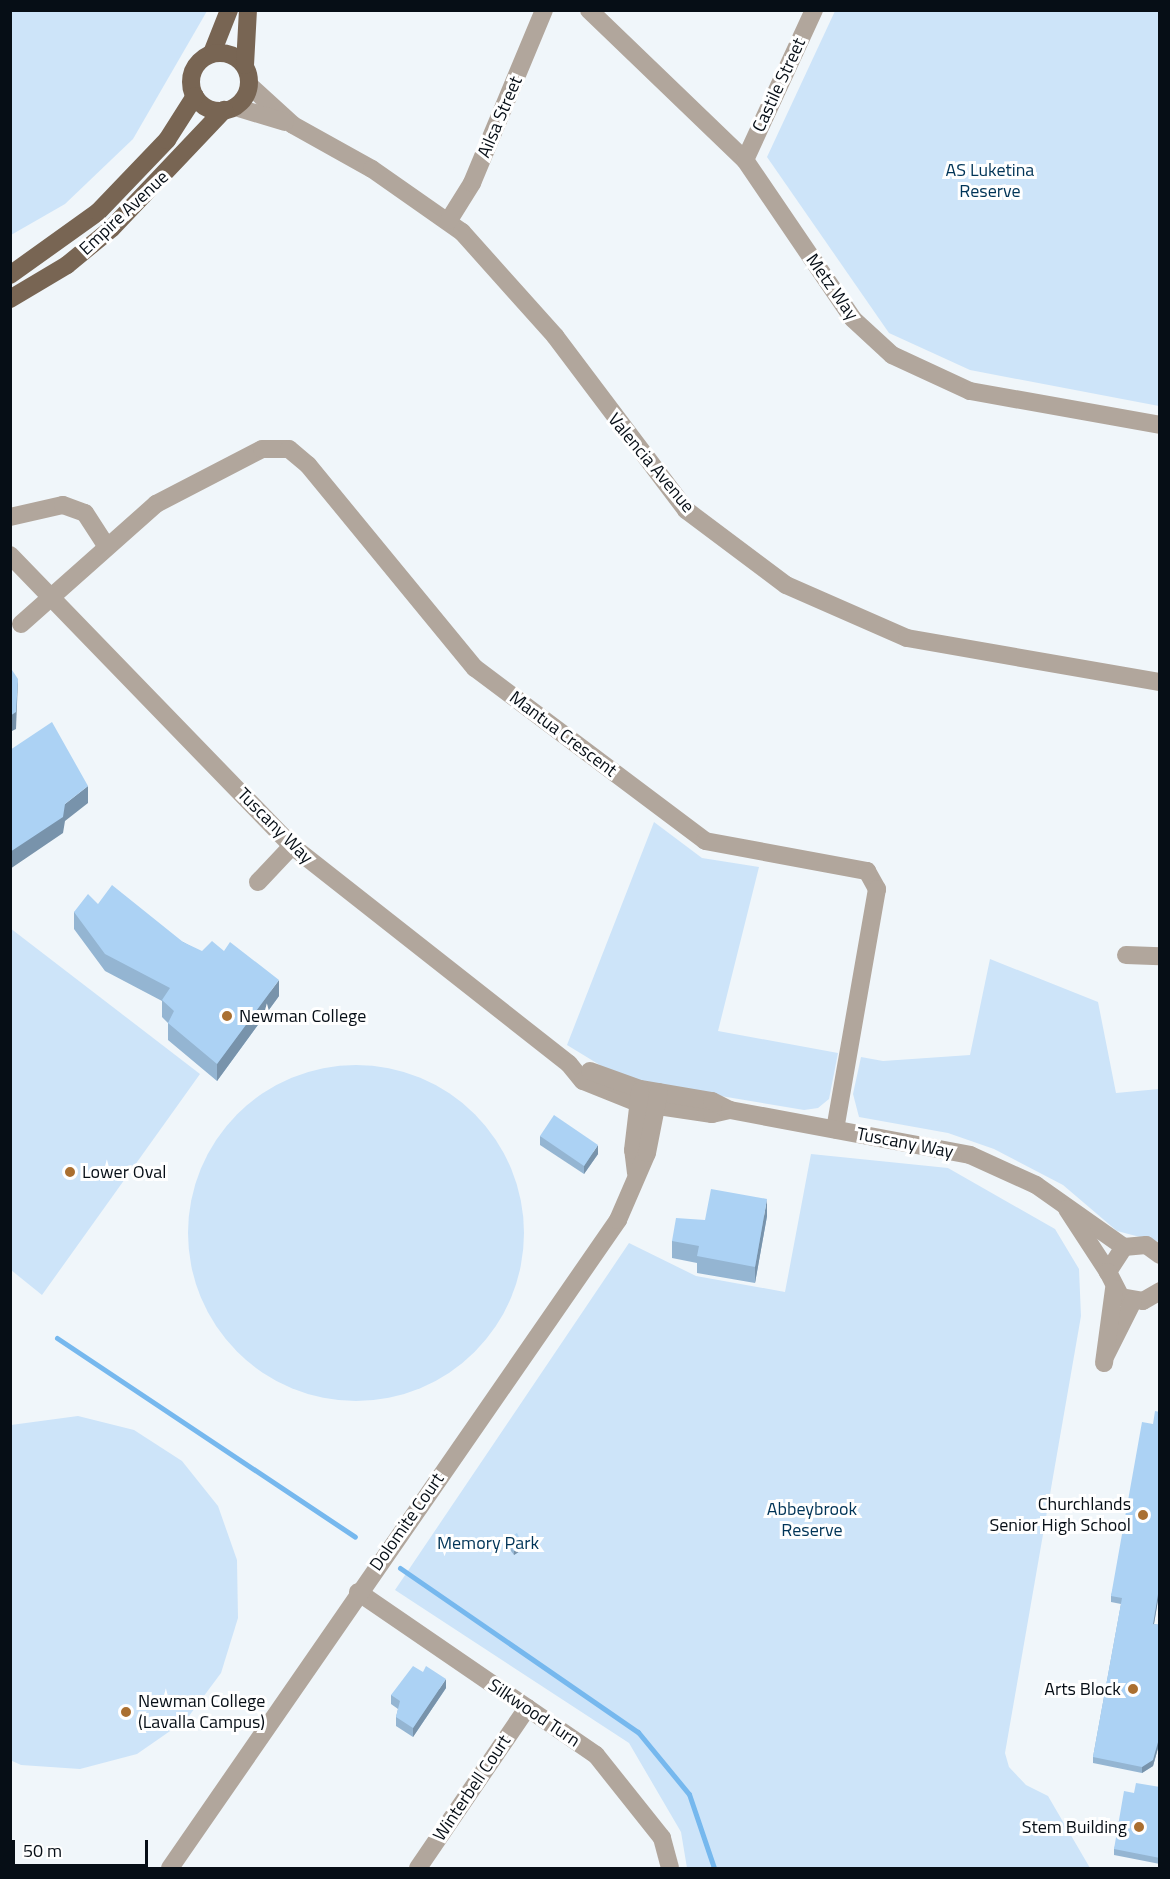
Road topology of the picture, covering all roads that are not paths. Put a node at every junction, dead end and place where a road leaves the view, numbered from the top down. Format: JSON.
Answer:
{"nodes":[{"id":1,"x":229,"y":10,"type":"edge"},
{"id":2,"x":248,"y":10,"type":"edge"},
{"id":3,"x":544,"y":10,"type":"edge"},
{"id":4,"x":589,"y":10,"type":"edge"},
{"id":5,"x":814,"y":10,"type":"edge"},
{"id":6,"x":212,"y":53,"type":"junction"},
{"id":7,"x":244,"y":65,"type":"junction"},
{"id":8,"x":249,"y":85,"type":"junction"},
{"id":9,"x":195,"y":96,"type":"junction"},
{"id":10,"x":230,"y":109,"type":"junction"},
{"id":11,"x":293,"y":124,"type":"junction"},
{"id":12,"x":745,"y":159,"type":"junction"},
{"id":13,"x":449,"y":220,"type":"junction"},
{"id":14,"x":10,"y":275,"type":"edge"},
{"id":15,"x":10,"y":299,"type":"edge"},
{"id":16,"x":1160,"y":425,"type":"edge"},
{"id":17,"x":10,"y":517,"type":"edge"},
{"id":18,"x":105,"y":543,"type":"junction"},
{"id":19,"x":10,"y":555,"type":"edge"},
{"id":20,"x":49,"y":594,"type":"junction"},
{"id":21,"x":21,"y":624,"type":"dead end"},
{"id":22,"x":1160,"y":682,"type":"edge"},
{"id":23,"x":292,"y":846,"type":"junction"},
{"id":24,"x":258,"y":882,"type":"dead end"},
{"id":25,"x":1126,"y":955,"type":"dead end"},
{"id":26,"x":1160,"y":956,"type":"edge"},
{"id":27,"x":639,"y":1096,"type":"junction"},
{"id":28,"x":658,"y":1099,"type":"junction"},
{"id":29,"x":835,"y":1129,"type":"junction"},
{"id":30,"x":636,"y":1173,"type":"junction"},
{"id":31,"x":1067,"y":1209,"type":"junction"},
{"id":32,"x":1124,"y":1247,"type":"junction"},
{"id":33,"x":1160,"y":1255,"type":"edge"},
{"id":34,"x":1111,"y":1281,"type":"junction"},
{"id":35,"x":1159,"y":1292,"type":"edge"},
{"id":36,"x":1133,"y":1301,"type":"junction"},
{"id":37,"x":358,"y":1592,"type":"junction"},
{"id":38,"x":527,"y":1708,"type":"junction"},
{"id":39,"x":170,"y":1869,"type":"edge"},
{"id":40,"x":418,"y":1869,"type":"edge"},
{"id":41,"x":670,"y":1869,"type":"edge"}],
"edges":[{"from":1,"to":6,"type":"main road"},
{"from":2,"to":7,"type":"main road"},
{"from":3,"to":13,"type":"street","name":"Ailsa Street"},
{"from":4,"to":12,"type":"street","name":"Metz Way"},
{"from":5,"to":12,"type":"street","name":"Castile Street"},
{"from":6,"to":7,"type":"main road"},
{"from":6,"to":9,"type":"main road"},
{"from":7,"to":8,"type":"main road"},
{"from":8,"to":10,"type":"main road"},
{"from":8,"to":11,"type":"street","name":"Valencia Avenue"},
{"from":9,"to":10,"type":"main road"},
{"from":9,"to":14,"type":"main road","name":"Empire Avenue"},
{"from":10,"to":11,"type":"street","name":"Valencia Avenue"},
{"from":10,"to":15,"type":"main road","name":"Empire Avenue"},
{"from":11,"to":13,"type":"street","name":"Valencia Avenue"},
{"from":12,"to":16,"type":"street","name":"Metz Way"},
{"from":13,"to":22,"type":"street","name":"Valencia Avenue"},
{"from":17,"to":18,"type":"street"},
{"from":18,"to":20,"type":"street","name":"Mantua Crescent"},
{"from":18,"to":29,"type":"street","name":"Mantua Crescent"},
{"from":19,"to":20,"type":"street","name":"Tuscany Way"},
{"from":20,"to":21,"type":"street","name":"Mantua Crescent"},
{"from":20,"to":23,"type":"street","name":"Tuscany Way"},
{"from":23,"to":24,"type":"street"},
{"from":23,"to":27,"type":"street","name":"Tuscany Way"},
{"from":25,"to":26,"type":"street"},
{"from":27,"to":28,"type":"street","name":"Tuscany Way"},
{"from":27,"to":30,"type":"street","name":"Dolomite Court"},
{"from":28,"to":29,"type":"street","name":"Tuscany Way"},
{"from":28,"to":30,"type":"street","name":"Dolomite Court"},
{"from":29,"to":31,"type":"street","name":"Tuscany Way"},
{"from":30,"to":37,"type":"street","name":"Dolomite Court"},
{"from":31,"to":32,"type":"street","name":"Tuscany Way"},
{"from":31,"to":34,"type":"street","name":"Tuscany Way"},
{"from":32,"to":33,"type":"street"},
{"from":32,"to":34,"type":"street"},
{"from":34,"to":36,"type":"street"},
{"from":34,"to":36,"type":"street"},
{"from":35,"to":36,"type":"street"},
{"from":37,"to":38,"type":"street","name":"Silkwood Turn"},
{"from":37,"to":39,"type":"street","name":"Dolomite Court"},
{"from":38,"to":40,"type":"street","name":"Winterbell Court"},
{"from":38,"to":41,"type":"street","name":"Silkwood Turn"}]}
